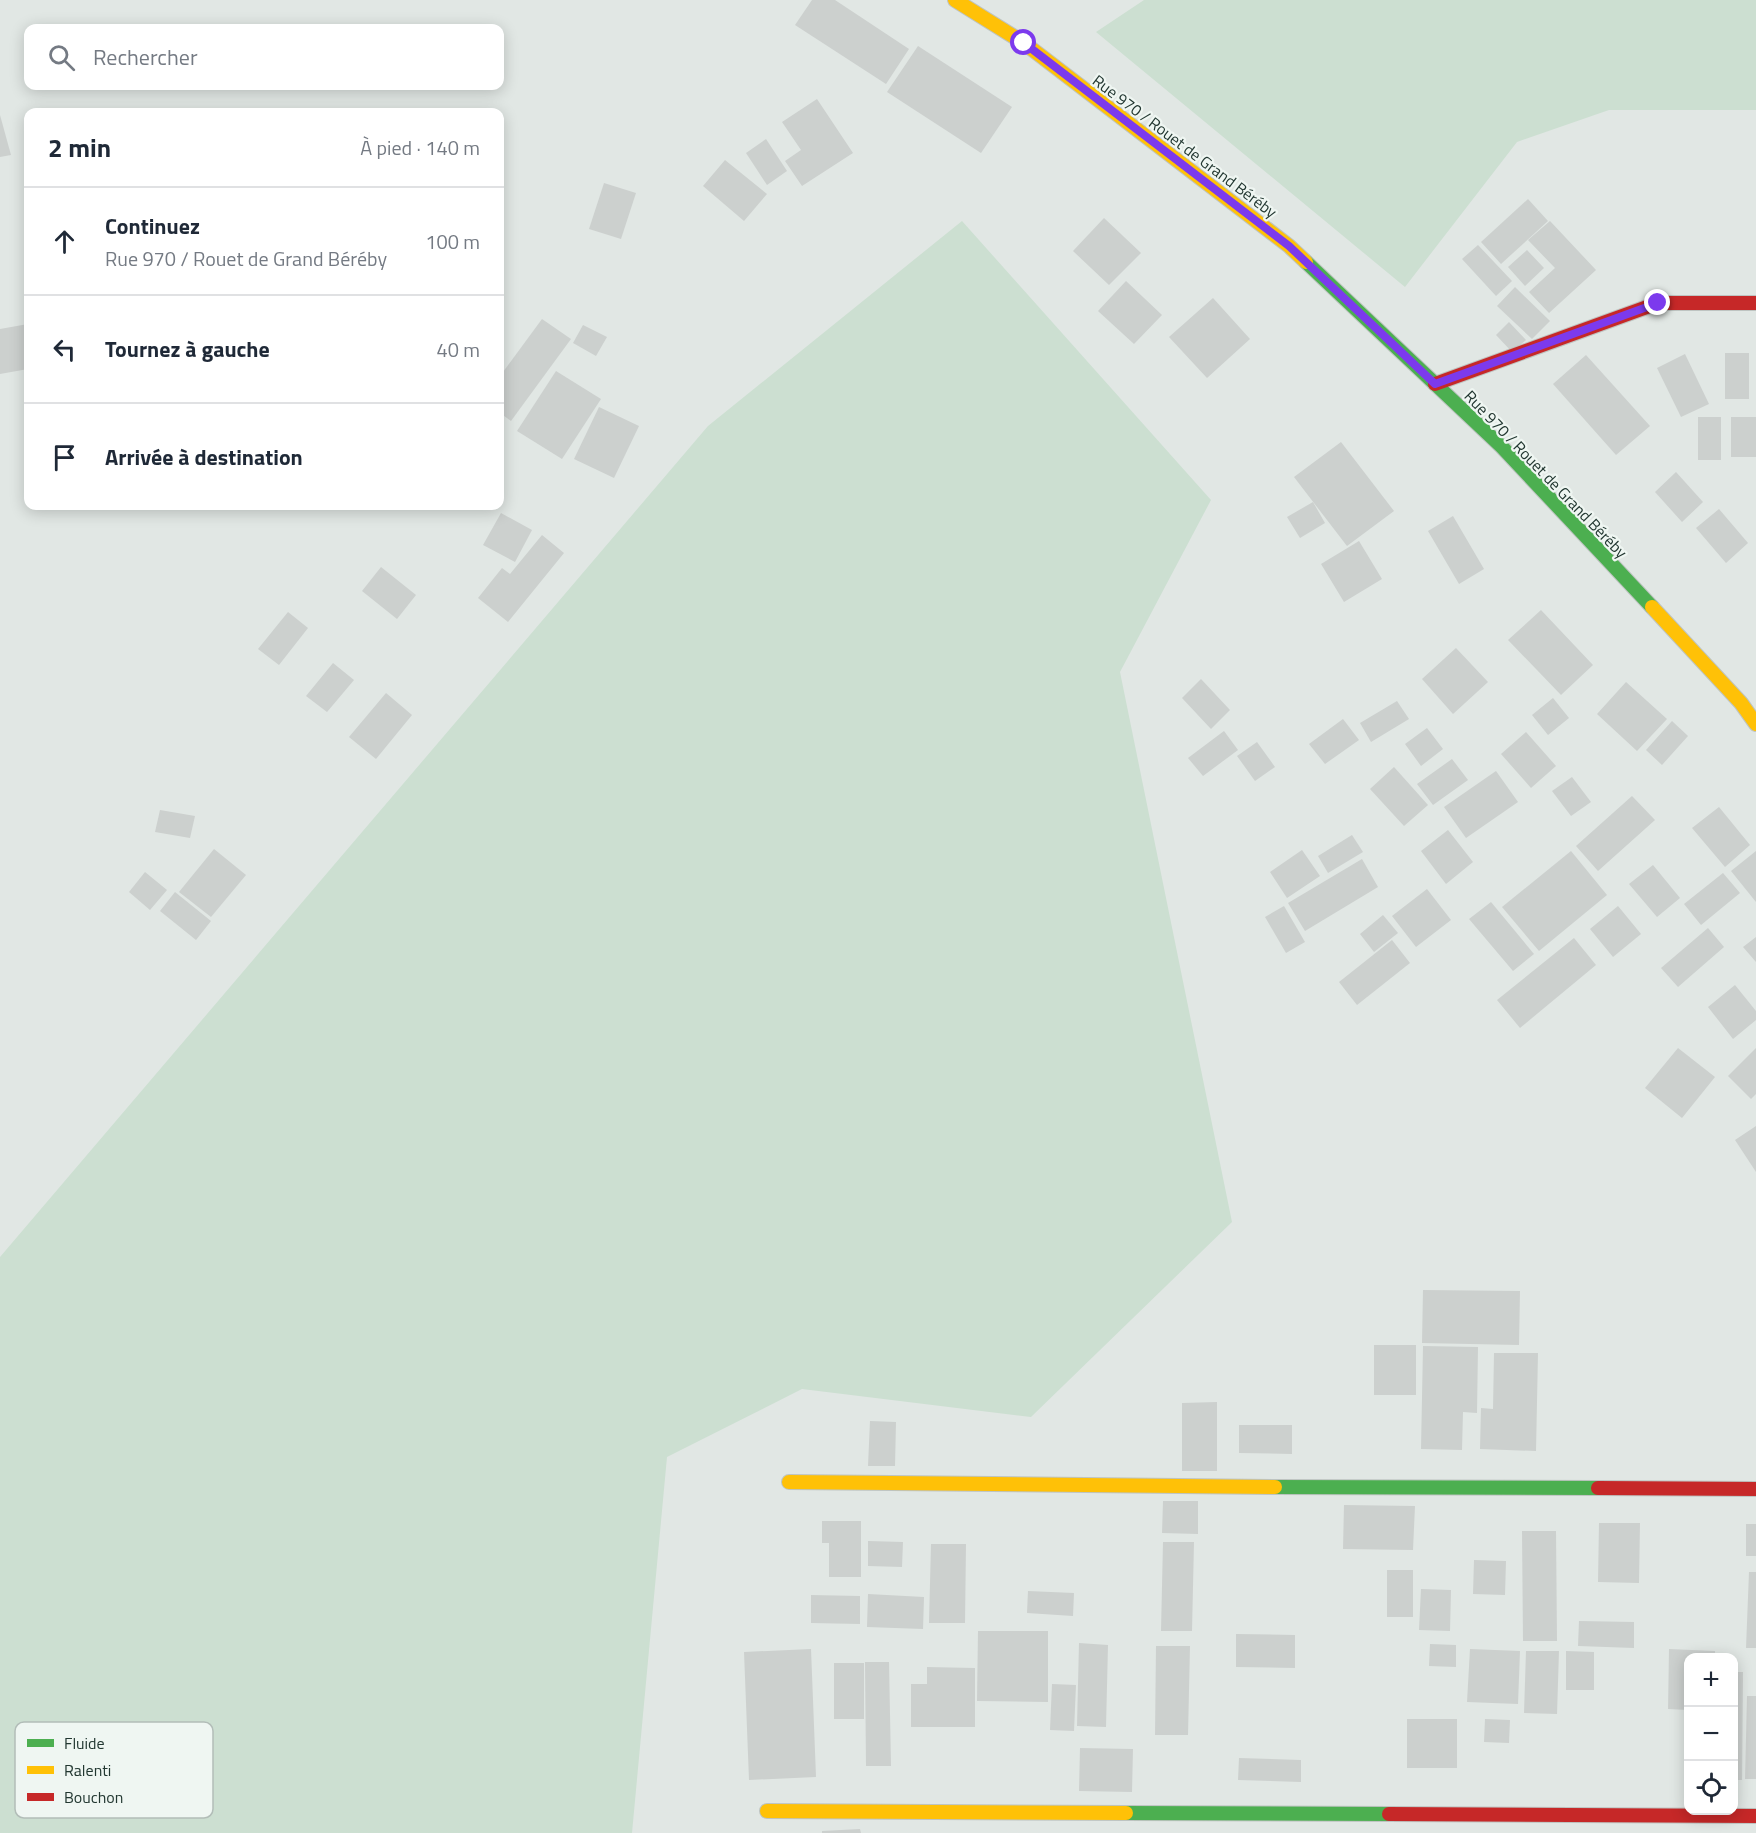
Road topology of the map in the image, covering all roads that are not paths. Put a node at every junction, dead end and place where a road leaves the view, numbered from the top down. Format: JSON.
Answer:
{"nodes":[{"id":1,"x":955,"y":0,"type":"edge"},
{"id":2,"x":1756,"y":303,"type":"edge"},
{"id":3,"x":1435,"y":384,"type":"junction"},
{"id":4,"x":1756,"y":724,"type":"edge"},
{"id":5,"x":789,"y":1482,"type":"dead end"},
{"id":6,"x":1756,"y":1490,"type":"edge"},
{"id":7,"x":767,"y":1811,"type":"dead end"},
{"id":8,"x":1756,"y":1816,"type":"edge"}],
"edges":[{"from":1,"to":3,"type":"street","name":"Rue 970 / Rouet de Grand Béréby"},
{"from":2,"to":3,"type":"street"},
{"from":3,"to":4,"type":"street","name":"Rue 970 / Rouet de Grand Béréby"},
{"from":5,"to":6,"type":"street"},
{"from":7,"to":8,"type":"street"}]}
